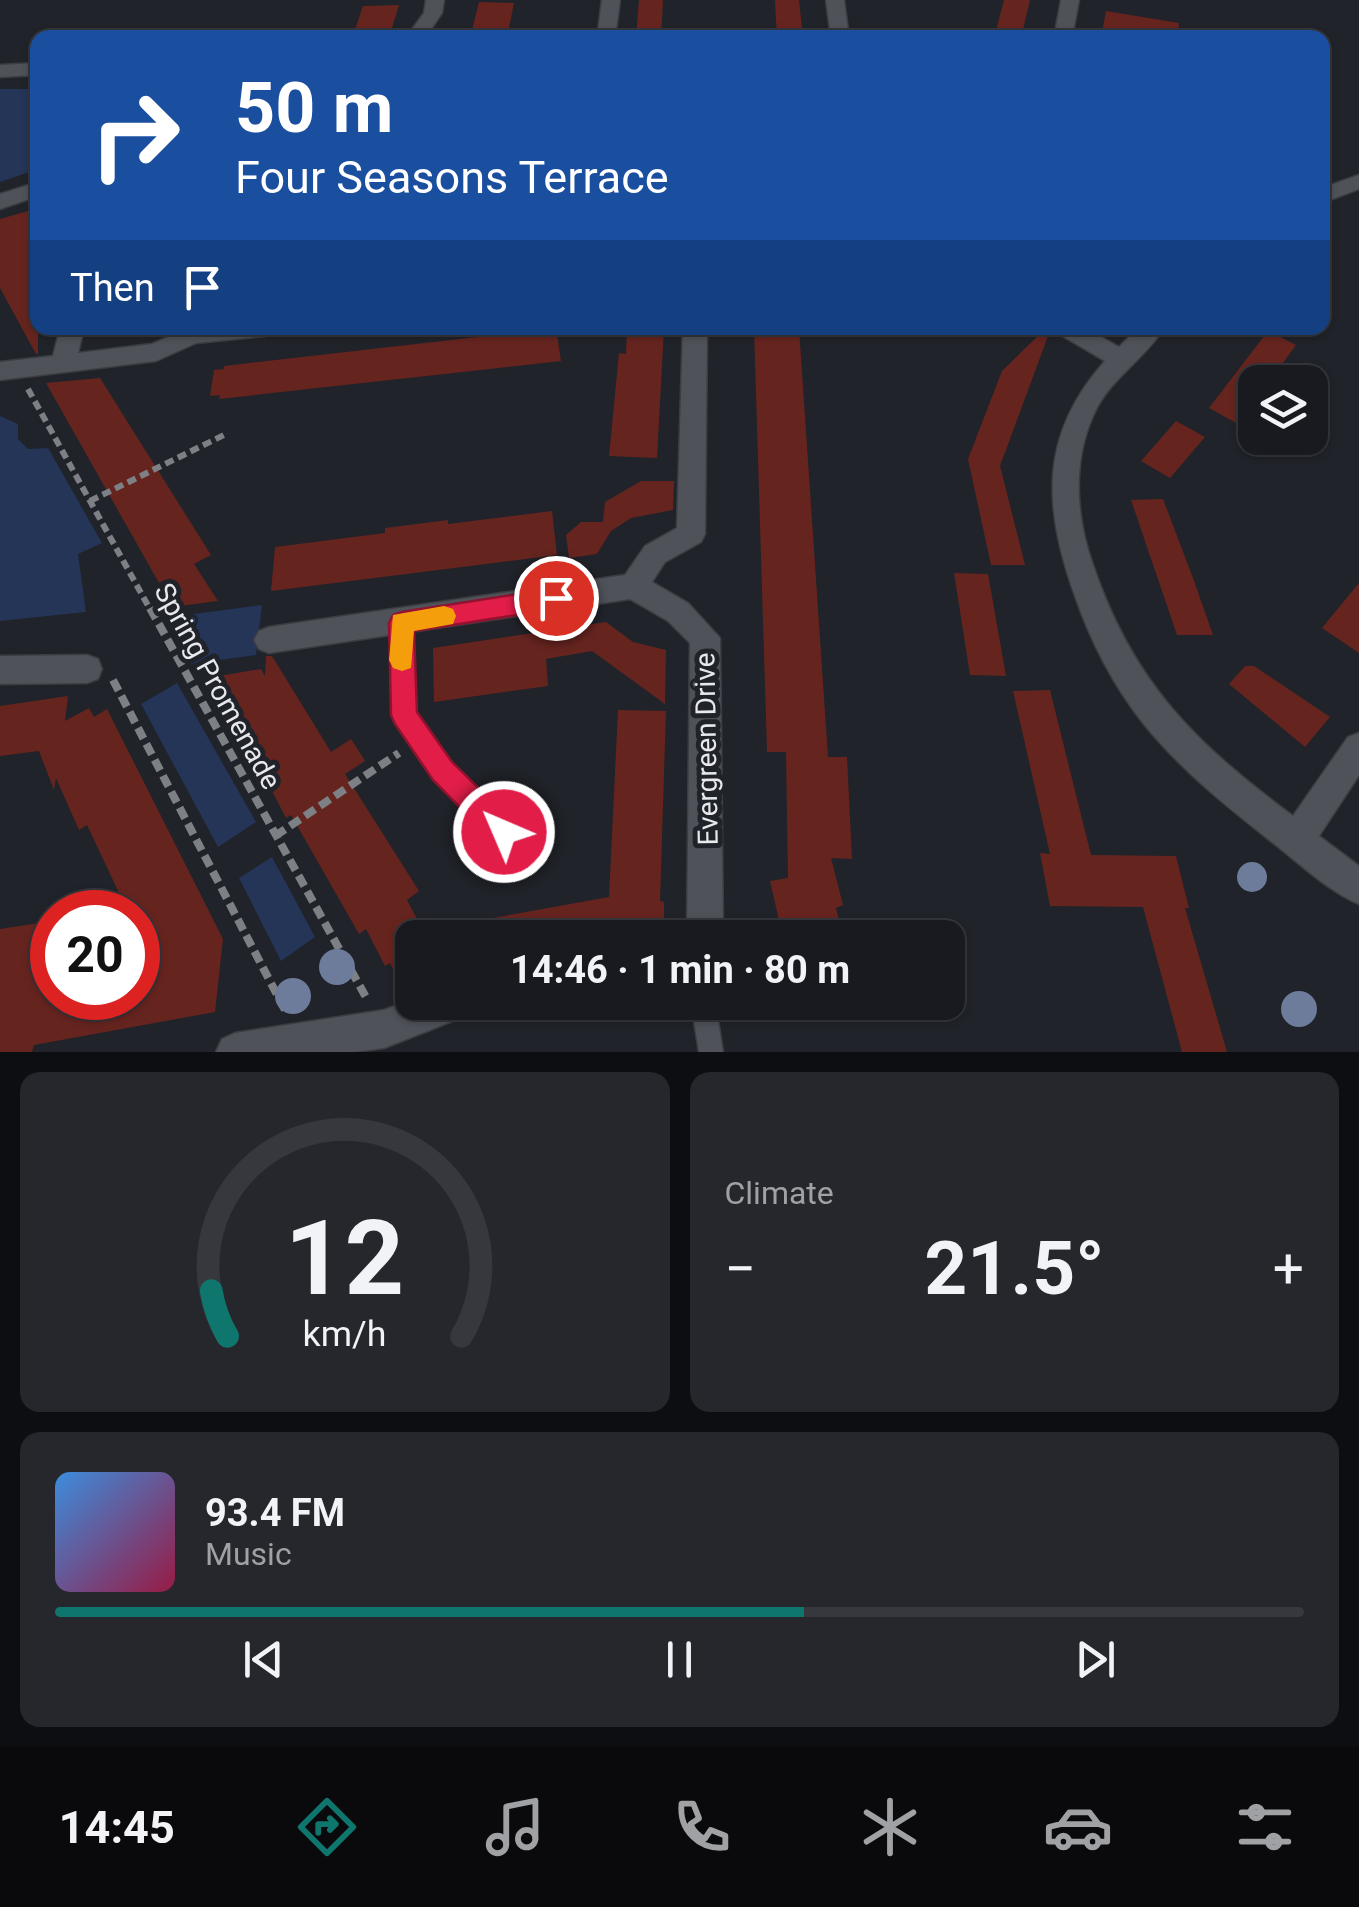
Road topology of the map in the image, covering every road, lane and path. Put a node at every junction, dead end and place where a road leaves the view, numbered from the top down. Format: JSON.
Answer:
{"nodes":[{"id":1,"x":435,"y":0,"type":"edge"},
{"id":2,"x":611,"y":0,"type":"edge"},
{"id":3,"x":835,"y":0,"type":"edge"},
{"id":4,"x":1070,"y":0,"type":"edge"},
{"id":5,"x":421,"y":30,"type":"edge"},
{"id":6,"x":607,"y":30,"type":"edge"},
{"id":7,"x":839,"y":30,"type":"edge"},
{"id":8,"x":1064,"y":30,"type":"edge"},
{"id":9,"x":30,"y":69,"type":"edge"},
{"id":10,"x":0,"y":70,"type":"edge"},
{"id":11,"x":1359,"y":182,"type":"edge"},
{"id":12,"x":30,"y":191,"type":"edge"},
{"id":13,"x":1330,"y":193,"type":"edge"},
{"id":14,"x":0,"y":202,"type":"edge"},
{"id":15,"x":70,"y":335,"type":"edge"},
{"id":16,"x":192,"y":335,"type":"edge"},
{"id":17,"x":695,"y":335,"type":"edge"},
{"id":18,"x":1080,"y":335,"type":"edge"},
{"id":19,"x":1145,"y":335,"type":"edge"},
{"id":20,"x":1121,"y":358,"type":"junction"},
{"id":21,"x":62,"y":363,"type":"junction"},
{"id":22,"x":8,"y":370,"type":"edge"},
{"id":23,"x":226,"y":434,"type":"dead end"},
{"id":24,"x":90,"y":501,"type":"junction"},
{"id":25,"x":632,"y":586,"type":"junction"},
{"id":26,"x":402,"y":623,"type":"junction"},
{"id":27,"x":269,"y":640,"type":"dead end"},
{"id":28,"x":0,"y":670,"type":"edge"},
{"id":29,"x":98,"y":670,"type":"joint"},
{"id":30,"x":419,"y":740,"type":"junction"},
{"id":31,"x":1359,"y":748,"type":"edge"},
{"id":32,"x":504,"y":832,"type":"dead end"},
{"id":33,"x":276,"y":836,"type":"junction"},
{"id":34,"x":1297,"y":839,"type":"junction"},
{"id":35,"x":1359,"y":887,"type":"edge"},
{"id":36,"x":706,"y":920,"type":"edge"},
{"id":37,"x":407,"y":1020,"type":"edge"},
{"id":38,"x":706,"y":1020,"type":"edge"},
{"id":39,"x":384,"y":1029,"type":"junction"},
{"id":40,"x":301,"y":1042,"type":"junction"},
{"id":41,"x":234,"y":1052,"type":"edge"},
{"id":42,"x":710,"y":1052,"type":"edge"}],
"edges":[{"from":1,"to":5,"type":"street"},
{"from":2,"to":6,"type":"street"},
{"from":3,"to":7,"type":"street"},
{"from":4,"to":8,"type":"street"},
{"from":9,"to":10,"type":"street"},
{"from":11,"to":13,"type":"street"},
{"from":12,"to":14,"type":"street"},
{"from":15,"to":21,"type":"street"},
{"from":16,"to":21,"type":"street"},
{"from":17,"to":25,"type":"street"},
{"from":18,"to":20,"type":"street"},
{"from":19,"to":20,"type":"street"},
{"from":20,"to":34,"type":"street"},
{"from":21,"to":22,"type":"street"},
{"from":22,"to":24,"type":"path","name":"Spring Promenade"},
{"from":23,"to":24,"type":"path"},
{"from":24,"to":33,"type":"path","name":"Spring Promenade"},
{"from":25,"to":26,"type":"street"},
{"from":25,"to":36,"type":"street","name":"Evergreen Drive"},
{"from":26,"to":27,"type":"street"},
{"from":26,"to":30,"type":"lane"},
{"from":28,"to":29,"type":"street"},
{"from":29,"to":40,"type":"path"},
{"from":30,"to":32,"type":"lane"},
{"from":30,"to":33,"type":"path"},
{"from":31,"to":34,"type":"street"},
{"from":33,"to":39,"type":"path","name":"Spring Promenade"},
{"from":34,"to":35,"type":"street"},
{"from":37,"to":39,"type":"street"},
{"from":38,"to":42,"type":"lane"},
{"from":39,"to":40,"type":"street"},
{"from":40,"to":41,"type":"street"}]}
